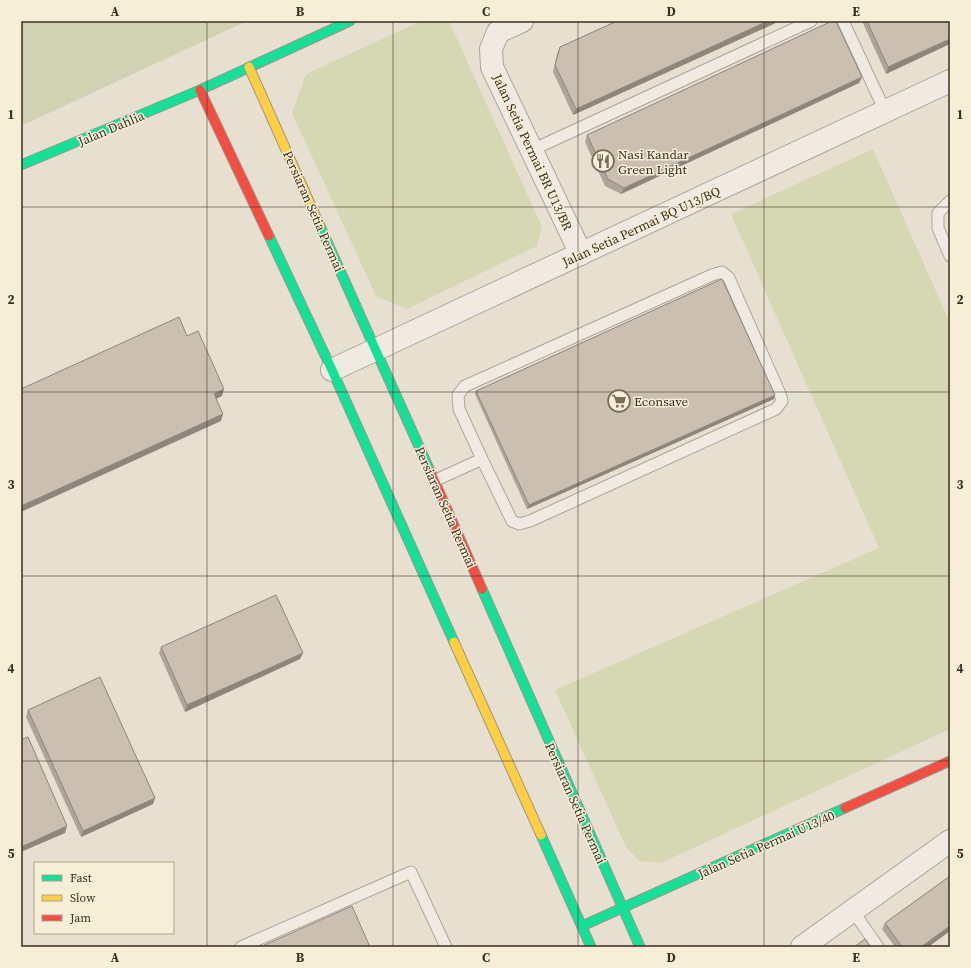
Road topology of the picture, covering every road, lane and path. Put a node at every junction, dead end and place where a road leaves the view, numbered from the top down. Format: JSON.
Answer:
{"nodes":[{"id":1,"x":350,"y":21,"type":"edge"},
{"id":2,"x":522,"y":21,"type":"edge"},
{"id":3,"x":811,"y":21,"type":"edge"},
{"id":4,"x":843,"y":21,"type":"edge"},
{"id":5,"x":249,"y":67,"type":"junction"},
{"id":6,"x":950,"y":81,"type":"edge"},
{"id":7,"x":200,"y":90,"type":"junction"},
{"id":8,"x":885,"y":111,"type":"junction"},
{"id":9,"x":532,"y":150,"type":"junction"},
{"id":10,"x":21,"y":165,"type":"edge"},
{"id":11,"x":950,"y":201,"type":"edge"},
{"id":12,"x":581,"y":254,"type":"junction"},
{"id":13,"x":950,"y":256,"type":"edge"},
{"id":14,"x":376,"y":349,"type":"junction"},
{"id":15,"x":332,"y":370,"type":"junction"},
{"id":16,"x":482,"y":459,"type":"junction"},
{"id":17,"x":434,"y":481,"type":"junction"},
{"id":18,"x":950,"y":761,"type":"edge"},
{"id":19,"x":950,"y":841,"type":"edge"},
{"id":20,"x":622,"y":908,"type":"junction"},
{"id":21,"x":853,"y":911,"type":"junction"},
{"id":22,"x":582,"y":926,"type":"junction"},
{"id":23,"x":241,"y":947,"type":"edge"},
{"id":24,"x":446,"y":947,"type":"edge"},
{"id":25,"x":591,"y":947,"type":"edge"},
{"id":26,"x":640,"y":947,"type":"edge"},
{"id":27,"x":802,"y":947,"type":"edge"},
{"id":28,"x":878,"y":947,"type":"edge"}],
"edges":[{"from":1,"to":5,"type":"street","name":"Jalan Dahlia"},
{"from":2,"to":9,"type":"street","name":"Jalan Setia Permai BR U13/BR"},
{"from":3,"to":9,"type":"lane"},
{"from":4,"to":8,"type":"lane"},
{"from":5,"to":7,"type":"street","name":"Jalan Dahlia"},
{"from":5,"to":14,"type":"street","name":"Persiaran Setia Permai"},
{"from":6,"to":8,"type":"street","name":"Jalan Setia Permai BQ U13/BQ"},
{"from":7,"to":10,"type":"street","name":"Jalan Dahlia"},
{"from":7,"to":15,"type":"street"},
{"from":8,"to":12,"type":"street","name":"Jalan Setia Permai BQ U13/BQ"},
{"from":9,"to":12,"type":"street","name":"Jalan Setia Permai BR U13/BR"},
{"from":11,"to":13,"type":"lane"},
{"from":12,"to":14,"type":"street","name":"Jalan Setia Permai BQ U13/BQ"},
{"from":14,"to":15,"type":"street","name":"Jalan Setia Permai BQ U13/BQ"},
{"from":14,"to":17,"type":"street","name":"Persiaran Setia Permai"},
{"from":15,"to":22,"type":"street"},
{"from":16,"to":16,"type":"lane"},
{"from":16,"to":17,"type":"lane"},
{"from":17,"to":20,"type":"street","name":"Persiaran Setia Permai"},
{"from":18,"to":20,"type":"street","name":"Jalan Setia Permai U13/40"},
{"from":19,"to":21,"type":"street"},
{"from":20,"to":22,"type":"street","name":"Jalan Setia Permai U13/40"},
{"from":20,"to":26,"type":"street","name":"Persiaran Setia Permai"},
{"from":21,"to":27,"type":"street"},
{"from":21,"to":28,"type":"lane"},
{"from":22,"to":25,"type":"street"},
{"from":23,"to":24,"type":"lane"}]}
